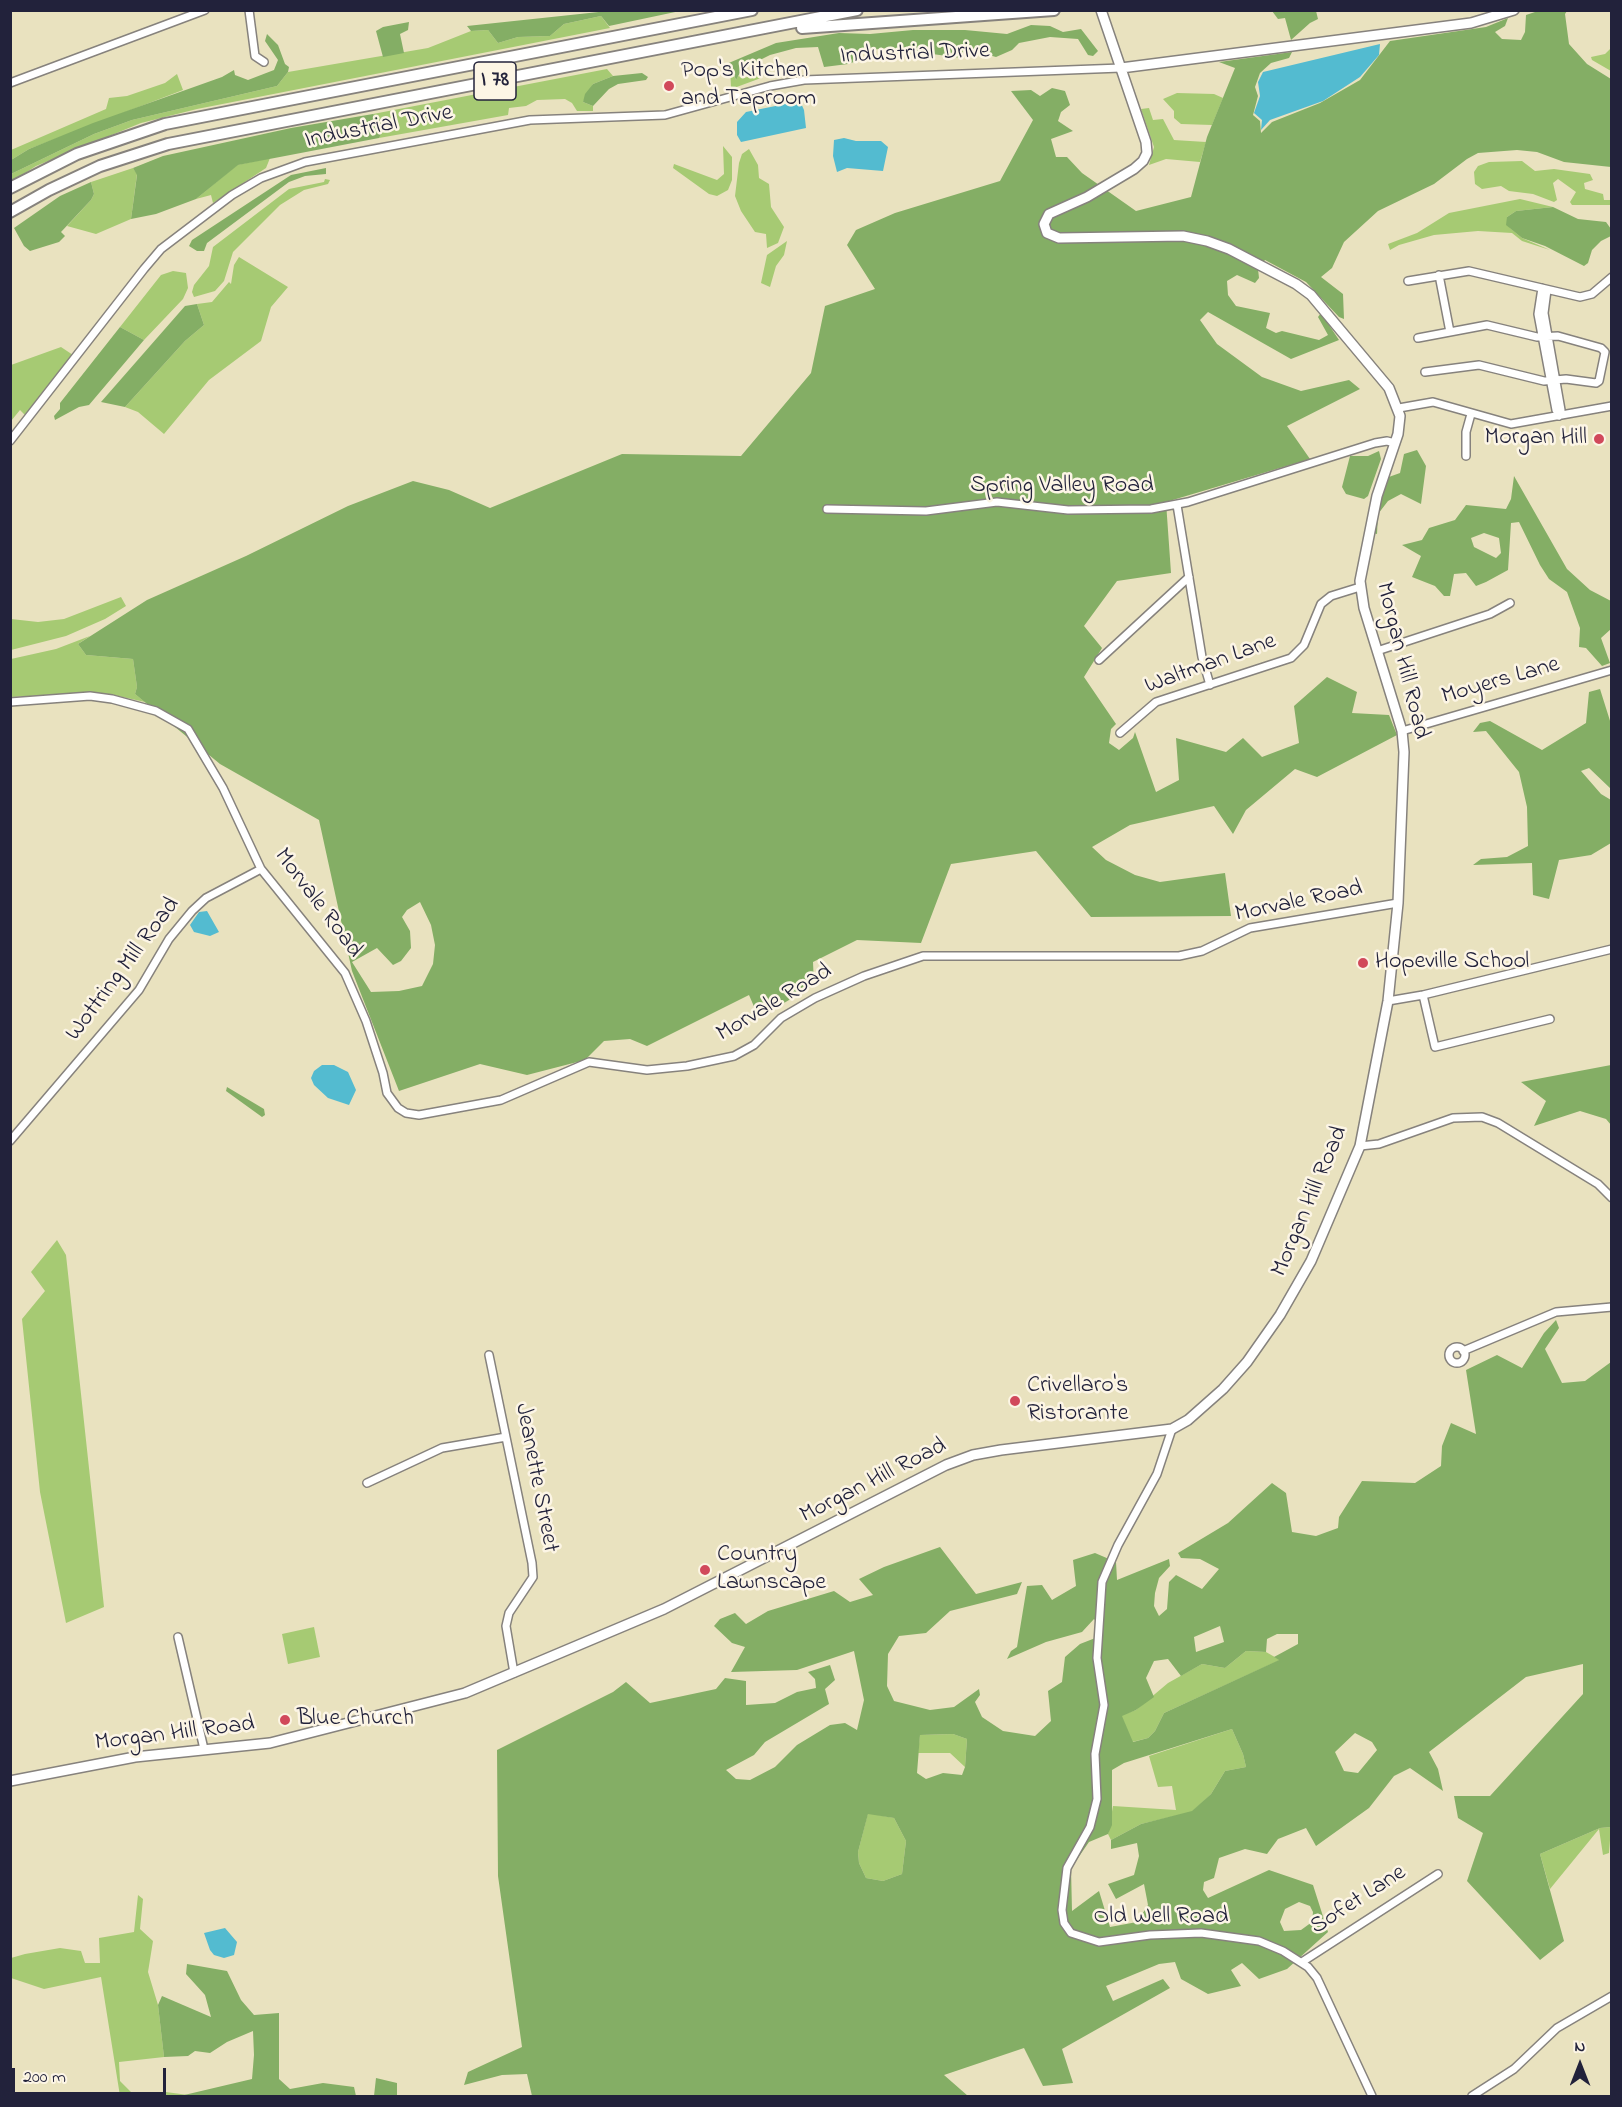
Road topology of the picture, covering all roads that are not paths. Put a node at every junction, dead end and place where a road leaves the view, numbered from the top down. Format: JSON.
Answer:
{"nodes":[{"id":1,"x":205,"y":10,"type":"edge"},
{"id":2,"x":249,"y":10,"type":"edge"},
{"id":3,"x":738,"y":10,"type":"edge"},
{"id":4,"x":752,"y":10,"type":"edge"},
{"id":5,"x":857,"y":10,"type":"edge"},
{"id":6,"x":1054,"y":10,"type":"edge"},
{"id":7,"x":1101,"y":10,"type":"edge"},
{"id":8,"x":1514,"y":10,"type":"edge"},
{"id":9,"x":708,"y":19,"type":"junction"},
{"id":10,"x":747,"y":33,"type":"junction"},
{"id":11,"x":264,"y":62,"type":"dead end"},
{"id":12,"x":1121,"y":68,"type":"junction"},
{"id":13,"x":10,"y":83,"type":"edge"},
{"id":14,"x":10,"y":188,"type":"edge"},
{"id":15,"x":10,"y":212,"type":"edge"},
{"id":16,"x":1439,"y":275,"type":"junction"},
{"id":17,"x":1611,"y":277,"type":"edge"},
{"id":18,"x":1408,"y":281,"type":"dead end"},
{"id":19,"x":1545,"y":289,"type":"junction"},
{"id":20,"x":1450,"y":332,"type":"junction"},
{"id":21,"x":1546,"y":337,"type":"junction"},
{"id":22,"x":1418,"y":338,"type":"dead end"},
{"id":23,"x":1425,"y":372,"type":"dead end"},
{"id":24,"x":1553,"y":380,"type":"junction"},
{"id":25,"x":1611,"y":406,"type":"edge"},
{"id":26,"x":1399,"y":408,"type":"junction"},
{"id":27,"x":1471,"y":414,"type":"junction"},
{"id":28,"x":1559,"y":416,"type":"junction"},
{"id":29,"x":10,"y":441,"type":"edge"},
{"id":30,"x":1395,"y":443,"type":"junction"},
{"id":31,"x":1466,"y":456,"type":"dead end"},
{"id":32,"x":1177,"y":505,"type":"junction"},
{"id":33,"x":827,"y":509,"type":"dead end"},
{"id":34,"x":1189,"y":577,"type":"junction"},
{"id":35,"x":1360,"y":587,"type":"junction"},
{"id":36,"x":1510,"y":603,"type":"dead end"},
{"id":37,"x":1377,"y":651,"type":"junction"},
{"id":38,"x":1099,"y":660,"type":"dead end"},
{"id":39,"x":1611,"y":670,"type":"edge"},
{"id":40,"x":1210,"y":685,"type":"junction"},
{"id":41,"x":10,"y":702,"type":"edge"},
{"id":42,"x":1402,"y":731,"type":"junction"},
{"id":43,"x":1120,"y":733,"type":"dead end"},
{"id":44,"x":261,"y":869,"type":"junction"},
{"id":45,"x":1398,"y":903,"type":"junction"},
{"id":46,"x":1611,"y":949,"type":"edge"},
{"id":47,"x":1423,"y":995,"type":"junction"},
{"id":48,"x":1388,"y":1001,"type":"junction"},
{"id":49,"x":1550,"y":1019,"type":"dead end"},
{"id":50,"x":10,"y":1141,"type":"edge"},
{"id":51,"x":1360,"y":1146,"type":"junction"},
{"id":52,"x":1611,"y":1197,"type":"edge"},
{"id":53,"x":1611,"y":1308,"type":"edge"},
{"id":54,"x":1464,"y":1351,"type":"dead end"},
{"id":55,"x":489,"y":1355,"type":"dead end"},
{"id":56,"x":1172,"y":1429,"type":"junction"},
{"id":57,"x":506,"y":1437,"type":"junction"},
{"id":58,"x":367,"y":1484,"type":"dead end"},
{"id":59,"x":178,"y":1637,"type":"dead end"},
{"id":60,"x":514,"y":1673,"type":"junction"},
{"id":61,"x":204,"y":1749,"type":"junction"},
{"id":62,"x":10,"y":1781,"type":"edge"},
{"id":63,"x":1438,"y":1874,"type":"dead end"},
{"id":64,"x":1302,"y":1962,"type":"junction"},
{"id":65,"x":1611,"y":1996,"type":"edge"},
{"id":66,"x":1372,"y":2097,"type":"edge"},
{"id":67,"x":1472,"y":2097,"type":"edge"}],
"edges":[{"from":1,"to":13,"type":"street"},
{"from":2,"to":11,"type":"street"},
{"from":3,"to":9,"type":"highway"},
{"from":4,"to":9,"type":"highway","number":"I 78"},
{"from":5,"to":10,"type":"highway","number":"I 78"},
{"from":6,"to":10,"type":"highway"},
{"from":7,"to":12,"type":"main road"},
{"from":8,"to":12,"type":"main road"},
{"from":9,"to":14,"type":"highway","number":"I 78"},
{"from":10,"to":15,"type":"highway","number":"I 78"},
{"from":12,"to":26,"type":"main road"},
{"from":12,"to":29,"type":"street","name":"Industrial Drive"},
{"from":16,"to":18,"type":"street"},
{"from":16,"to":19,"type":"street"},
{"from":16,"to":20,"type":"street"},
{"from":17,"to":19,"type":"street"},
{"from":19,"to":21,"type":"street"},
{"from":20,"to":21,"type":"street"},
{"from":20,"to":22,"type":"street"},
{"from":21,"to":24,"type":"street"},
{"from":21,"to":24,"type":"street"},
{"from":23,"to":24,"type":"street"},
{"from":24,"to":28,"type":"street"},
{"from":25,"to":28,"type":"street"},
{"from":26,"to":27,"type":"street"},
{"from":26,"to":30,"type":"main road","name":"Morgan Hill Road"},
{"from":27,"to":28,"type":"street"},
{"from":27,"to":31,"type":"street"},
{"from":30,"to":32,"type":"street","name":"Spring Valley Road"},
{"from":30,"to":35,"type":"main road","name":"Morgan Hill Road"},
{"from":32,"to":33,"type":"street","name":"Spring Valley Road"},
{"from":32,"to":34,"type":"street"},
{"from":34,"to":38,"type":"street"},
{"from":34,"to":40,"type":"street"},
{"from":35,"to":37,"type":"main road","name":"Morgan Hill Road"},
{"from":35,"to":40,"type":"street","name":"Waltman Lane"},
{"from":36,"to":37,"type":"street"},
{"from":37,"to":42,"type":"main road","name":"Morgan Hill Road"},
{"from":39,"to":42,"type":"street","name":"Moyers Lane"},
{"from":40,"to":43,"type":"street","name":"Waltman Lane"},
{"from":41,"to":44,"type":"street","name":"Morvale Road"},
{"from":42,"to":45,"type":"main road","name":"Morgan Hill Road"},
{"from":44,"to":45,"type":"street","name":"Morvale Road"},
{"from":44,"to":50,"type":"street","name":"Wottring Mill Road"},
{"from":45,"to":48,"type":"main road","name":"Morgan Hill Road"},
{"from":46,"to":47,"type":"street"},
{"from":47,"to":48,"type":"street"},
{"from":47,"to":49,"type":"street"},
{"from":48,"to":51,"type":"main road","name":"Morgan Hill Road"},
{"from":51,"to":52,"type":"street"},
{"from":51,"to":56,"type":"main road","name":"Morgan Hill Road"},
{"from":53,"to":54,"type":"street"},
{"from":55,"to":57,"type":"street","name":"Jeanette Street"},
{"from":56,"to":60,"type":"main road","name":"Morgan Hill Road"},
{"from":56,"to":64,"type":"street","name":"Old Well Road"},
{"from":57,"to":58,"type":"street"},
{"from":57,"to":60,"type":"street","name":"Jeanette Street"},
{"from":59,"to":61,"type":"street"},
{"from":60,"to":61,"type":"main road","name":"Morgan Hill Road"},
{"from":61,"to":62,"type":"main road","name":"Morgan Hill Road"},
{"from":63,"to":64,"type":"street","name":"Sofet Lane"},
{"from":64,"to":66,"type":"street","name":"Old Well Road"},
{"from":65,"to":67,"type":"street"}]}
